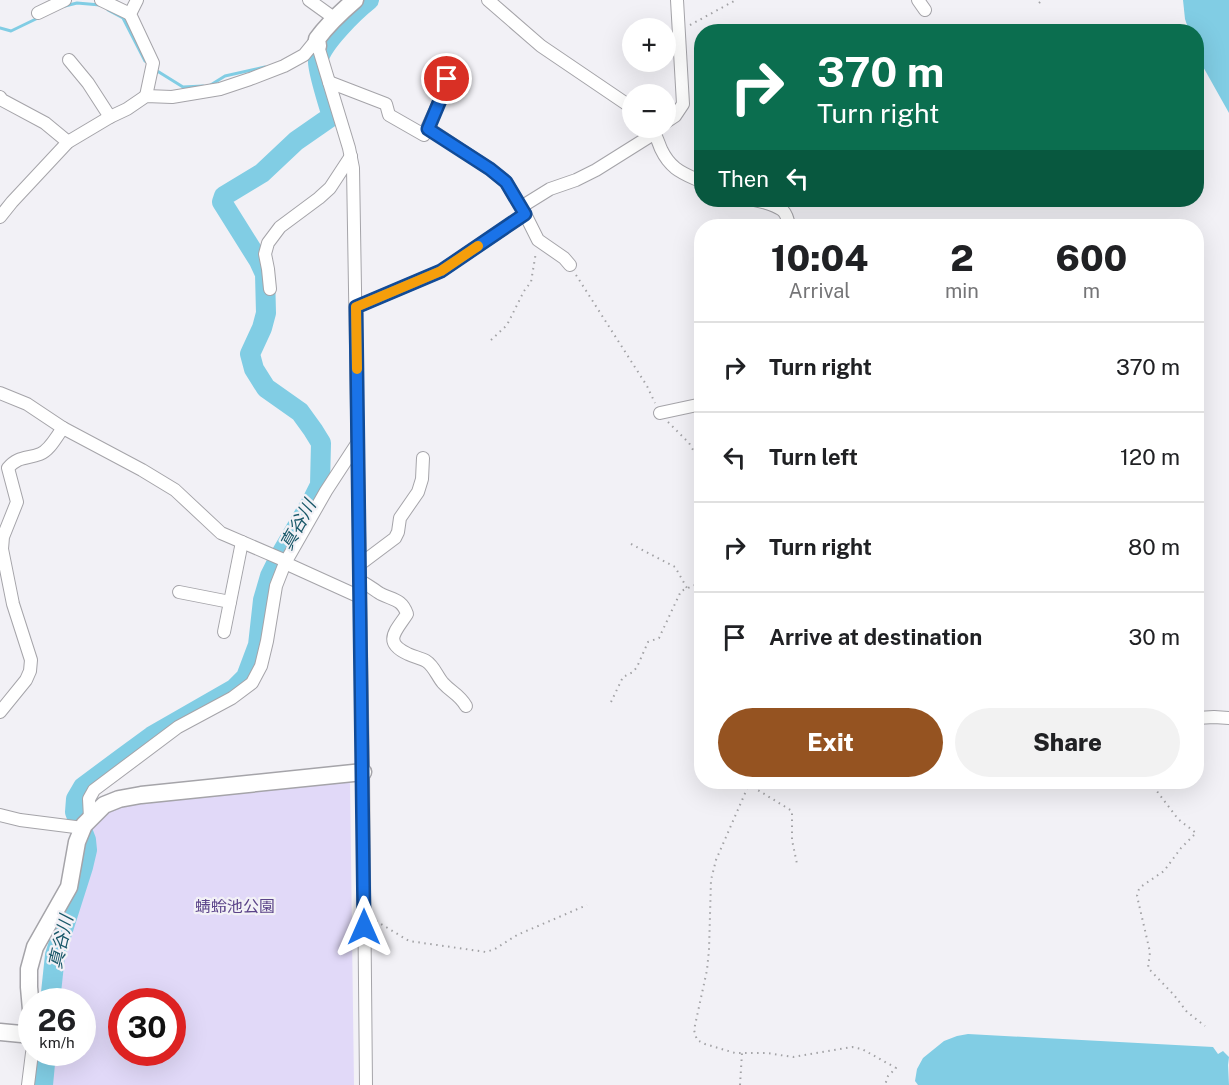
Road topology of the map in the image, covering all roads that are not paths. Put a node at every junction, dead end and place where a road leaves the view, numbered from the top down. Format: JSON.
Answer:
{"nodes":[{"id":1,"x":65,"y":0,"type":"edge"},
{"id":2,"x":102,"y":0,"type":"edge"},
{"id":3,"x":137,"y":0,"type":"edge"},
{"id":4,"x":309,"y":0,"type":"edge"},
{"id":5,"x":355,"y":0,"type":"edge"},
{"id":6,"x":489,"y":0,"type":"edge"},
{"id":7,"x":677,"y":0,"type":"edge"},
{"id":8,"x":38,"y":13,"type":"dead end"},
{"id":9,"x":130,"y":14,"type":"junction"},
{"id":10,"x":334,"y":18,"type":"junction"},
{"id":11,"x":319,"y":49,"type":"junction"},
{"id":12,"x":69,"y":60,"type":"dead end"},
{"id":13,"x":447,"y":79,"type":"dead end"},
{"id":14,"x":329,"y":82,"type":"junction"},
{"id":15,"x":146,"y":96,"type":"junction"},
{"id":16,"x":0,"y":97,"type":"edge"},
{"id":17,"x":622,"y":101,"type":"edge"},
{"id":18,"x":676,"y":114,"type":"edge"},
{"id":19,"x":110,"y":117,"type":"junction"},
{"id":20,"x":428,"y":129,"type":"junction"},
{"id":21,"x":642,"y":138,"type":"edge"},
{"id":22,"x":657,"y":138,"type":"edge"},
{"id":23,"x":68,"y":142,"type":"junction"},
{"id":24,"x":351,"y":156,"type":"junction"},
{"id":25,"x":694,"y":178,"type":"edge"},
{"id":26,"x":776,"y":207,"type":"edge"},
{"id":27,"x":523,"y":210,"type":"junction"},
{"id":28,"x":0,"y":218,"type":"edge"},
{"id":29,"x":788,"y":219,"type":"edge"},
{"id":30,"x":570,"y":265,"type":"road end"},
{"id":31,"x":270,"y":289,"type":"dead end"},
{"id":32,"x":356,"y":307,"type":"junction"},
{"id":33,"x":0,"y":393,"type":"edge"},
{"id":34,"x":694,"y":406,"type":"edge"},
{"id":35,"x":660,"y":413,"type":"road end"},
{"id":36,"x":63,"y":428,"type":"junction"},
{"id":37,"x":358,"y":442,"type":"junction"},
{"id":38,"x":423,"y":458,"type":"dead end"},
{"id":39,"x":6,"y":462,"type":"edge"},
{"id":40,"x":242,"y":542,"type":"junction"},
{"id":41,"x":286,"y":562,"type":"junction"},
{"id":42,"x":359,"y":565,"type":"junction"},
{"id":43,"x":359,"y":580,"type":"junction"},
{"id":44,"x":179,"y":592,"type":"dead end"},
{"id":45,"x":360,"y":597,"type":"junction"},
{"id":46,"x":230,"y":602,"type":"junction"},
{"id":47,"x":224,"y":632,"type":"dead end"},
{"id":48,"x":466,"y":706,"type":"dead end"},
{"id":49,"x":0,"y":712,"type":"edge"},
{"id":50,"x":1204,"y":718,"type":"edge"},
{"id":51,"x":1229,"y":718,"type":"edge"},
{"id":52,"x":363,"y":772,"type":"junction"},
{"id":53,"x":0,"y":815,"type":"edge"},
{"id":54,"x":86,"y":823,"type":"junction"},
{"id":55,"x":29,"y":988,"type":"edge"},
{"id":56,"x":0,"y":1032,"type":"edge"},
{"id":57,"x":18,"y":1034,"type":"edge"},
{"id":58,"x":30,"y":1066,"type":"edge"},
{"id":59,"x":28,"y":1085,"type":"edge"},
{"id":60,"x":366,"y":1085,"type":"edge"}],
"edges":[{"from":1,"to":8,"type":"street"},
{"from":2,"to":9,"type":"street"},
{"from":3,"to":9,"type":"street"},
{"from":4,"to":10,"type":"street"},
{"from":5,"to":10,"type":"street"},
{"from":6,"to":17,"type":"street"},
{"from":7,"to":18,"type":"street"},
{"from":9,"to":15,"type":"street"},
{"from":10,"to":11,"type":"street"},
{"from":11,"to":14,"type":"street"},
{"from":11,"to":15,"type":"street"},
{"from":12,"to":19,"type":"street"},
{"from":13,"to":20,"type":"street"},
{"from":14,"to":20,"type":"street"},
{"from":14,"to":24,"type":"street"},
{"from":15,"to":19,"type":"street"},
{"from":16,"to":23,"type":"street"},
{"from":19,"to":23,"type":"street"},
{"from":20,"to":27,"type":"street"},
{"from":21,"to":27,"type":"street"},
{"from":22,"to":25,"type":"street"},
{"from":23,"to":28,"type":"street"},
{"from":24,"to":31,"type":"street"},
{"from":24,"to":32,"type":"street"},
{"from":26,"to":29,"type":"street"},
{"from":27,"to":30,"type":"street"},
{"from":27,"to":32,"type":"street"},
{"from":32,"to":37,"type":"street"},
{"from":33,"to":36,"type":"street"},
{"from":34,"to":35,"type":"street"},
{"from":36,"to":39,"type":"street"},
{"from":36,"to":40,"type":"street"},
{"from":37,"to":41,"type":"street"},
{"from":37,"to":42,"type":"street"},
{"from":38,"to":42,"type":"street"},
{"from":39,"to":49,"type":"street"},
{"from":40,"to":41,"type":"street"},
{"from":40,"to":46,"type":"street"},
{"from":41,"to":45,"type":"street"},
{"from":41,"to":54,"type":"street"},
{"from":42,"to":43,"type":"street"},
{"from":43,"to":45,"type":"street"},
{"from":43,"to":48,"type":"street"},
{"from":44,"to":46,"type":"street"},
{"from":45,"to":52,"type":"street"},
{"from":46,"to":47,"type":"street"},
{"from":50,"to":51,"type":"street"},
{"from":52,"to":54,"type":"street"},
{"from":52,"to":60,"type":"street"},
{"from":53,"to":54,"type":"street"},
{"from":54,"to":55,"type":"street"},
{"from":56,"to":57,"type":"street"},
{"from":58,"to":59,"type":"street"}]}
